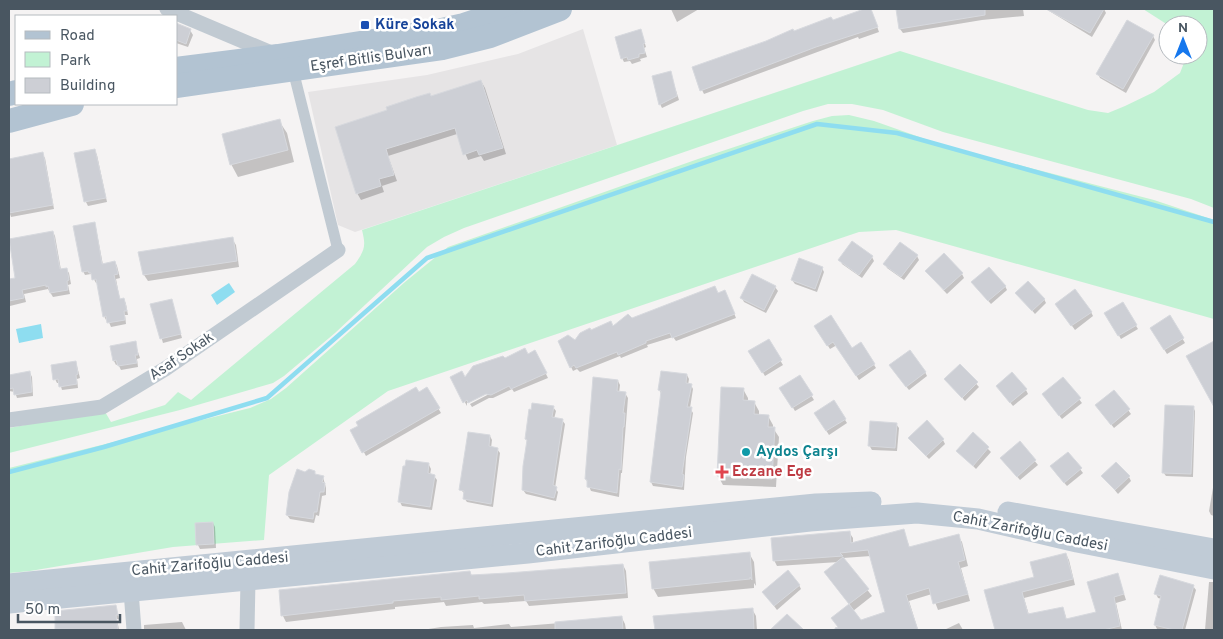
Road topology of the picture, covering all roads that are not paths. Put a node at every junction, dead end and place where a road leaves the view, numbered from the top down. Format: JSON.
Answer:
{"nodes":[{"id":1,"x":167,"y":9,"type":"edge"},
{"id":2,"x":512,"y":9,"type":"edge"},
{"id":3,"x":549,"y":11,"type":"edge"},
{"id":4,"x":285,"y":63,"type":"junction"},
{"id":5,"x":178,"y":69,"type":"edge"},
{"id":6,"x":178,"y":86,"type":"edge"},
{"id":7,"x":68,"y":105,"type":"edge"},
{"id":8,"x":9,"y":121,"type":"edge"},
{"id":9,"x":338,"y":250,"type":"joint"},
{"id":10,"x":9,"y":420,"type":"edge"},
{"id":11,"x":1214,"y":549,"type":"edge"},
{"id":12,"x":1214,"y":569,"type":"edge"},
{"id":13,"x":248,"y":580,"type":"junction"},
{"id":14,"x":9,"y":584,"type":"edge"},
{"id":15,"x":131,"y":591,"type":"junction"},
{"id":16,"x":9,"y":603,"type":"edge"},
{"id":17,"x":134,"y":630,"type":"edge"},
{"id":18,"x":246,"y":630,"type":"edge"}],
"edges":[{"from":1,"to":4,"type":"street"},
{"from":2,"to":4,"type":"main road","name":"Eşref Bitlis Bulvarı"},
{"from":3,"to":4,"type":"main road","name":"Eşref Bitlis Bulvarı"},
{"from":4,"to":5,"type":"main road","name":"Eşref Bitlis Bulvarı"},
{"from":4,"to":6,"type":"main road","name":"Eşref Bitlis Bulvarı"},
{"from":4,"to":9,"type":"street"},
{"from":7,"to":8,"type":"main road"},
{"from":9,"to":10,"type":"street","name":"Asaf Sokak"},
{"from":11,"to":14,"type":"main road","name":"Cahit Zarifoğlu Caddesi"},
{"from":12,"to":13,"type":"main road","name":"Cahit Zarifoğlu Caddesi"},
{"from":13,"to":15,"type":"main road","name":"Cahit Zarifoğlu Caddesi"},
{"from":13,"to":18,"type":"street"},
{"from":15,"to":16,"type":"main road","name":"Cahit Zarifoğlu Caddesi"},
{"from":15,"to":17,"type":"street"}]}
